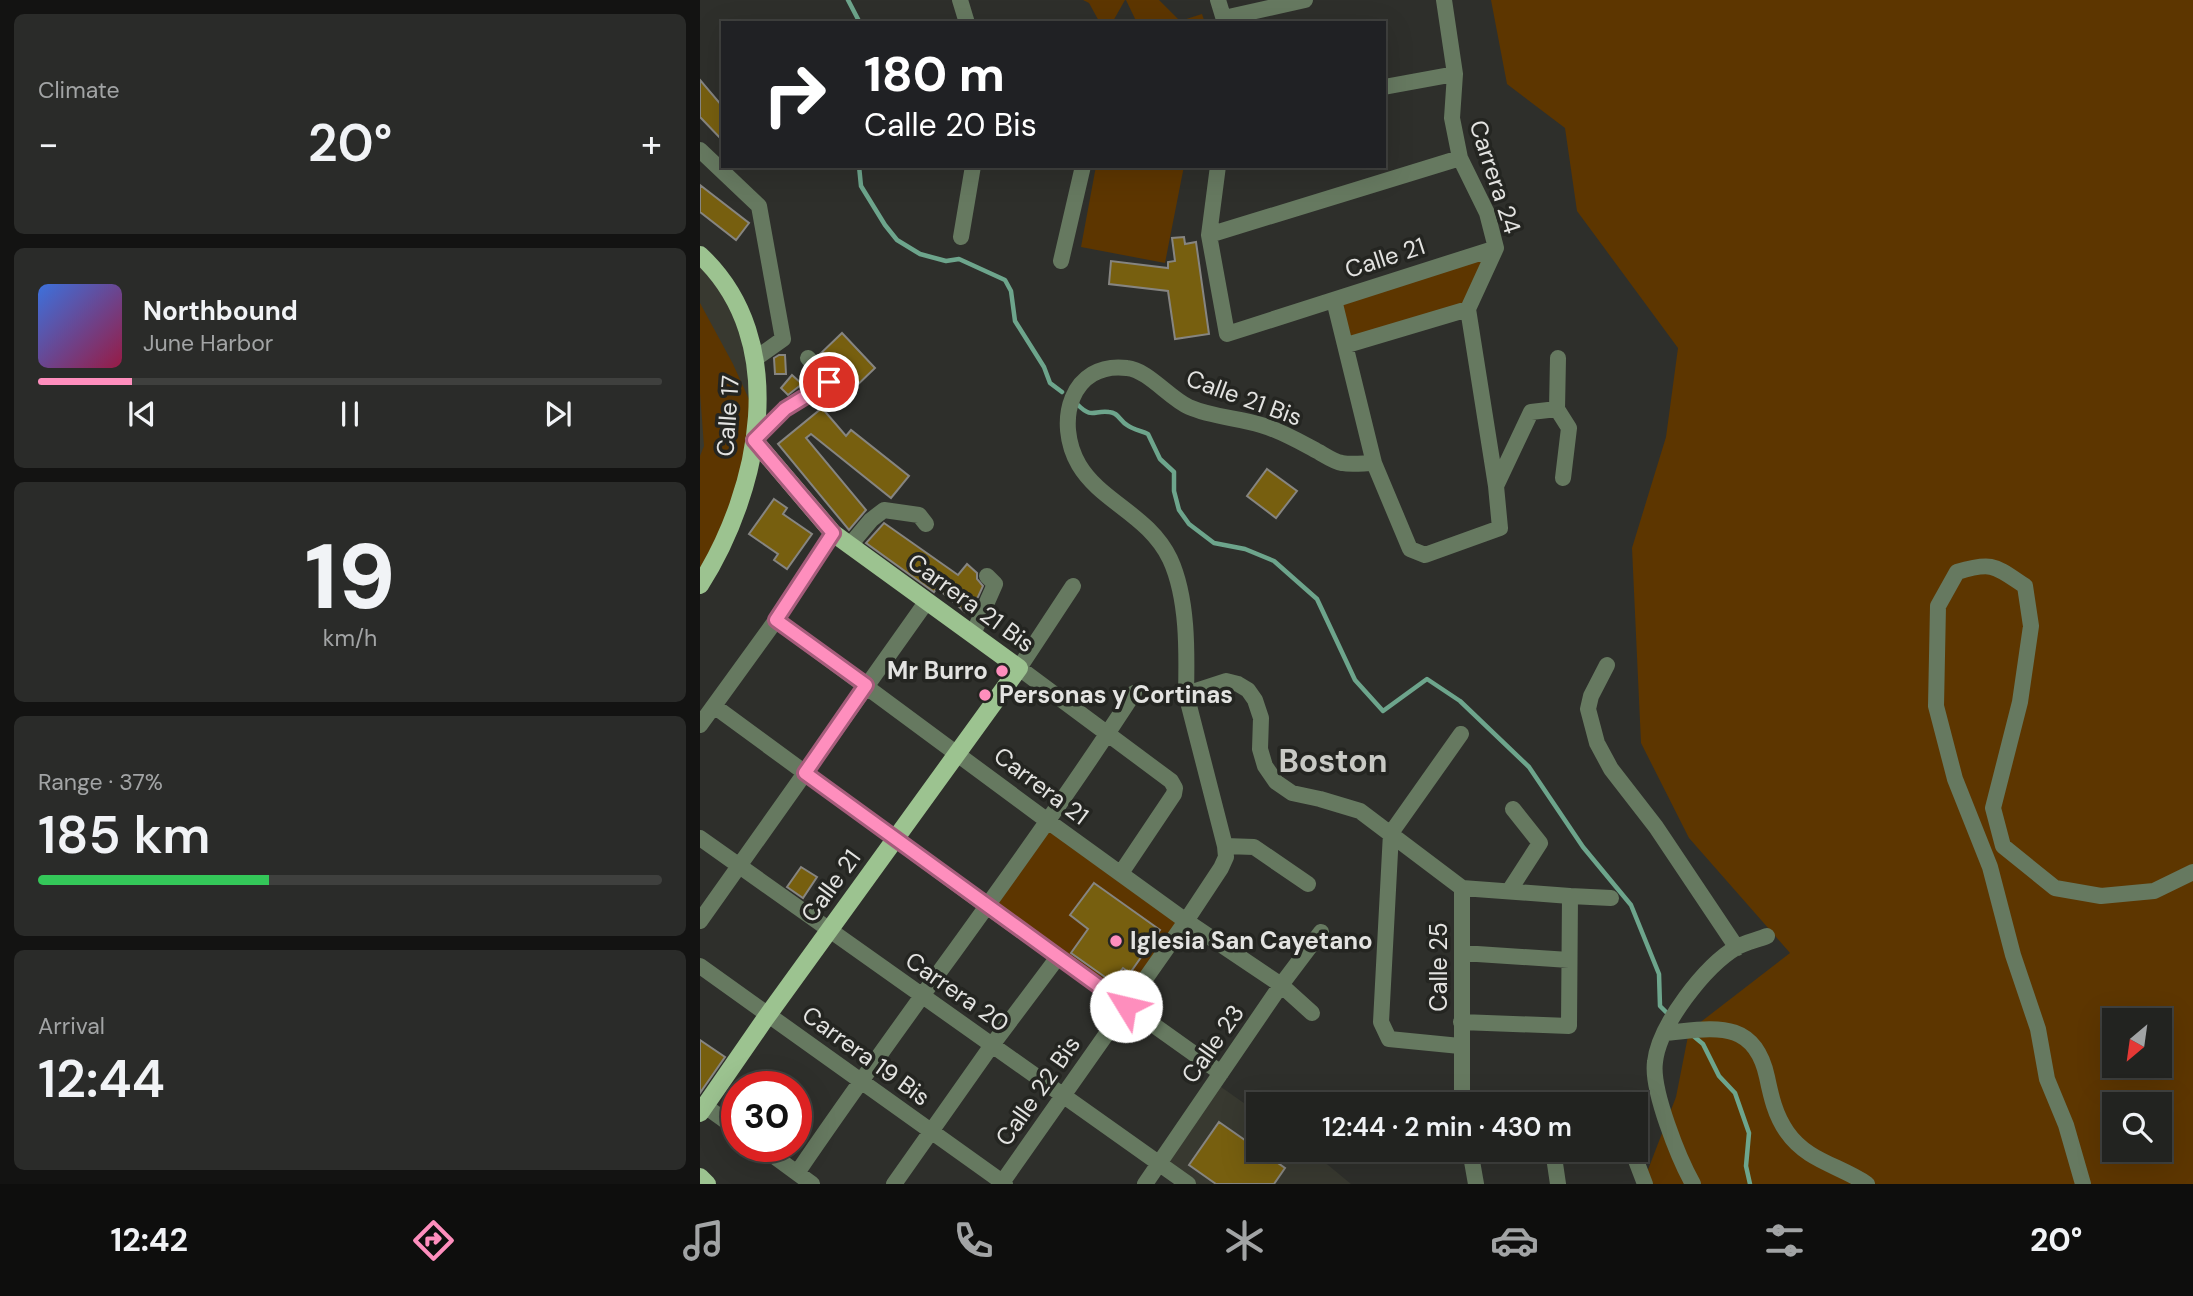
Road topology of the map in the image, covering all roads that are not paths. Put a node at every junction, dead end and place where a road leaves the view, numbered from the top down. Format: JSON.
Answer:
{"nodes":[{"id":1,"x":960,"y":0,"type":"edge"},
{"id":2,"x":1218,"y":0,"type":"edge"},
{"id":3,"x":1305,"y":0,"type":"edge"},
{"id":4,"x":1444,"y":0,"type":"edge"},
{"id":5,"x":1225,"y":20,"type":"edge"},
{"id":6,"x":966,"y":21,"type":"edge"},
{"id":7,"x":1455,"y":74,"type":"junction"},
{"id":8,"x":1386,"y":87,"type":"edge"},
{"id":9,"x":700,"y":150,"type":"edge"},
{"id":10,"x":1460,"y":158,"type":"junction"},
{"id":11,"x":973,"y":168,"type":"edge"},
{"id":12,"x":1083,"y":168,"type":"edge"},
{"id":13,"x":1217,"y":168,"type":"edge"},
{"id":14,"x":1209,"y":235,"type":"junction"},
{"id":15,"x":961,"y":237,"type":"dead end"},
{"id":16,"x":1496,"y":248,"type":"junction"},
{"id":17,"x":700,"y":256,"type":"edge"},
{"id":18,"x":1061,"y":261,"type":"dead end"},
{"id":19,"x":1334,"y":300,"type":"junction"},
{"id":20,"x":1468,"y":309,"type":"junction"},
{"id":21,"x":1347,"y":345,"type":"junction"},
{"id":22,"x":808,"y":358,"type":"dead end"},
{"id":23,"x":1558,"y":358,"type":"dead end"},
{"id":24,"x":755,"y":359,"type":"junction"},
{"id":25,"x":1557,"y":409,"type":"junction"},
{"id":26,"x":754,"y":440,"type":"junction"},
{"id":27,"x":1374,"y":463,"type":"junction"},
{"id":28,"x":1563,"y":478,"type":"dead end"},
{"id":29,"x":1496,"y":485,"type":"junction"},
{"id":30,"x":926,"y":524,"type":"dead end"},
{"id":31,"x":833,"y":533,"type":"junction"},
{"id":32,"x":850,"y":545,"type":"junction"},
{"id":33,"x":987,"y":576,"type":"dead end"},
{"id":34,"x":700,"y":585,"type":"edge"},
{"id":35,"x":1073,"y":586,"type":"dead end"},
{"id":36,"x":927,"y":601,"type":"junction"},
{"id":37,"x":776,"y":620,"type":"junction"},
{"id":38,"x":973,"y":634,"type":"junction"},
{"id":39,"x":1607,"y":665,"type":"dead end"},
{"id":40,"x":1018,"y":668,"type":"junction"},
{"id":41,"x":866,"y":685,"type":"junction"},
{"id":42,"x":1135,"y":693,"type":"dead end"},
{"id":43,"x":1186,"y":694,"type":"junction"},
{"id":44,"x":714,"y":706,"type":"junction"},
{"id":45,"x":700,"y":725,"type":"edge"},
{"id":46,"x":1108,"y":733,"type":"junction"},
{"id":47,"x":1461,"y":734,"type":"dead end"},
{"id":48,"x":958,"y":753,"type":"junction"},
{"id":49,"x":805,"y":773,"type":"junction"},
{"id":50,"x":1513,"y":809,"type":"dead end"},
{"id":51,"x":1049,"y":822,"type":"junction"},
{"id":52,"x":1391,"y":833,"type":"junction"},
{"id":53,"x":700,"y":838,"type":"edge"},
{"id":54,"x":895,"y":839,"type":"junction"},
{"id":55,"x":1225,"y":846,"type":"junction"},
{"id":56,"x":738,"y":866,"type":"junction"},
{"id":57,"x":2193,"y":872,"type":"edge"},
{"id":58,"x":1121,"y":873,"type":"junction"},
{"id":59,"x":1308,"y":884,"type":"dead end"},
{"id":60,"x":1462,"y":888,"type":"junction"},
{"id":61,"x":1509,"y":891,"type":"junction"},
{"id":62,"x":1570,"y":896,"type":"junction"},
{"id":63,"x":1611,"y":898,"type":"dead end"},
{"id":64,"x":988,"y":907,"type":"junction"},
{"id":65,"x":700,"y":921,"type":"edge"},
{"id":66,"x":1186,"y":921,"type":"junction"},
{"id":67,"x":829,"y":930,"type":"junction"},
{"id":68,"x":1321,"y":932,"type":"dead end"},
{"id":69,"x":1767,"y":936,"type":"dead end"},
{"id":70,"x":1737,"y":947,"type":"junction"},
{"id":71,"x":1462,"y":953,"type":"junction"},
{"id":72,"x":1058,"y":957,"type":"junction"},
{"id":73,"x":1569,"y":960,"type":"junction"},
{"id":74,"x":700,"y":966,"type":"edge"},
{"id":75,"x":1281,"y":985,"type":"junction"},
{"id":76,"x":922,"y":995,"type":"junction"},
{"id":77,"x":1126,"y":1006,"type":"junction"},
{"id":78,"x":1312,"y":1013,"type":"dead end"},
{"id":79,"x":769,"y":1014,"type":"junction"},
{"id":80,"x":1461,"y":1022,"type":"junction"},
{"id":81,"x":1664,"y":1033,"type":"junction"},
{"id":82,"x":992,"y":1045,"type":"junction"},
{"id":83,"x":1461,"y":1046,"type":"junction"},
{"id":84,"x":1221,"y":1073,"type":"junction"},
{"id":85,"x":859,"y":1081,"type":"junction"},
{"id":86,"x":1462,"y":1092,"type":"edge"},
{"id":87,"x":1062,"y":1095,"type":"junction"},
{"id":88,"x":703,"y":1110,"type":"edge"},
{"id":89,"x":721,"y":1120,"type":"edge"},
{"id":90,"x":931,"y":1132,"type":"junction"},
{"id":91,"x":782,"y":1162,"type":"edge"},
{"id":92,"x":1472,"y":1162,"type":"edge"},
{"id":93,"x":1555,"y":1162,"type":"edge"},
{"id":94,"x":1637,"y":1162,"type":"edge"},
{"id":95,"x":1159,"y":1164,"type":"junction"},
{"id":96,"x":797,"y":1173,"type":"junction"},
{"id":97,"x":700,"y":1177,"type":"edge"},
{"id":98,"x":1003,"y":1183,"type":"edge"},
{"id":99,"x":707,"y":1184,"type":"edge"},
{"id":100,"x":812,"y":1184,"type":"edge"},
{"id":101,"x":894,"y":1184,"type":"edge"},
{"id":102,"x":1145,"y":1184,"type":"edge"},
{"id":103,"x":1188,"y":1184,"type":"edge"},
{"id":104,"x":1476,"y":1184,"type":"edge"},
{"id":105,"x":1558,"y":1184,"type":"edge"},
{"id":106,"x":1645,"y":1184,"type":"edge"},
{"id":107,"x":1693,"y":1184,"type":"edge"},
{"id":108,"x":1867,"y":1184,"type":"edge"},
{"id":109,"x":2083,"y":1184,"type":"edge"}],
"edges":[{"from":1,"to":6,"type":"street"},
{"from":2,"to":5,"type":"street"},
{"from":3,"to":5,"type":"street"},
{"from":4,"to":7,"type":"street","name":"Carrera 24"},
{"from":7,"to":8,"type":"street"},
{"from":7,"to":10,"type":"street","name":"Carrera 24"},
{"from":9,"to":24,"type":"street"},
{"from":10,"to":14,"type":"street"},
{"from":10,"to":16,"type":"street","name":"Carrera 24"},
{"from":11,"to":15,"type":"street"},
{"from":12,"to":18,"type":"street"},
{"from":13,"to":14,"type":"street"},
{"from":14,"to":19,"type":"street"},
{"from":16,"to":19,"type":"street","name":"Calle 21"},
{"from":16,"to":20,"type":"street","name":"Carrera 24"},
{"from":17,"to":24,"type":"main road","name":"Calle 17"},
{"from":19,"to":21,"type":"street","name":"Calle 21"},
{"from":20,"to":21,"type":"street"},
{"from":20,"to":29,"type":"street"},
{"from":21,"to":27,"type":"street","name":"Calle 21"},
{"from":22,"to":26,"type":"street"},
{"from":23,"to":25,"type":"street"},
{"from":24,"to":26,"type":"main road","name":"Calle 17"},
{"from":25,"to":28,"type":"street"},
{"from":25,"to":29,"type":"street"},
{"from":26,"to":31,"type":"main road","name":"Carrera 21 Bis"},
{"from":26,"to":34,"type":"main road","name":"Calle 17"},
{"from":27,"to":29,"type":"street","name":"Calle 21"},
{"from":27,"to":43,"type":"street","name":"Calle 21 Bis"},
{"from":30,"to":32,"type":"street"},
{"from":31,"to":32,"type":"main road","name":"Carrera 21 Bis"},
{"from":31,"to":37,"type":"street"},
{"from":32,"to":36,"type":"main road","name":"Carrera 21 Bis"},
{"from":33,"to":38,"type":"street"},
{"from":35,"to":40,"type":"street","name":"Calle 21"},
{"from":36,"to":38,"type":"main road","name":"Carrera 21 Bis"},
{"from":36,"to":41,"type":"street"},
{"from":37,"to":41,"type":"street","name":"Carrera 21"},
{"from":37,"to":44,"type":"street"},
{"from":38,"to":40,"type":"main road","name":"Carrera 21 Bis"},
{"from":39,"to":70,"type":"street"},
{"from":40,"to":46,"type":"street","name":"Carrera 21 Bis"},
{"from":40,"to":48,"type":"main road","name":"Calle 21"},
{"from":41,"to":48,"type":"street","name":"Carrera 21"},
{"from":41,"to":49,"type":"street"},
{"from":42,"to":46,"type":"street"},
{"from":43,"to":52,"type":"street"},
{"from":43,"to":55,"type":"street","name":"Calle 21 Bis"},
{"from":44,"to":45,"type":"street"},
{"from":44,"to":49,"type":"street"},
{"from":46,"to":51,"type":"street"},
{"from":46,"to":58,"type":"street","name":"Carrera 21 Bis"},
{"from":47,"to":52,"type":"street"},
{"from":48,"to":51,"type":"street","name":"Carrera 21"},
{"from":48,"to":54,"type":"main road","name":"Calle 21"},
{"from":49,"to":54,"type":"street"},
{"from":49,"to":56,"type":"street"},
{"from":50,"to":61,"type":"street"},
{"from":51,"to":58,"type":"street","name":"Carrera 21"},
{"from":51,"to":64,"type":"street"},
{"from":52,"to":60,"type":"street"},
{"from":52,"to":83,"type":"street"},
{"from":53,"to":56,"type":"street","name":"Carrera 20"},
{"from":54,"to":64,"type":"street"},
{"from":54,"to":67,"type":"main road","name":"Calle 21"},
{"from":55,"to":59,"type":"street"},
{"from":55,"to":66,"type":"street","name":"Calle 22 Bis"},
{"from":56,"to":65,"type":"street"},
{"from":56,"to":67,"type":"street","name":"Carrera 20"},
{"from":57,"to":109,"type":"street"},
{"from":58,"to":66,"type":"street","name":"Carrera 21"},
{"from":60,"to":61,"type":"street"},
{"from":60,"to":71,"type":"street","name":"Calle 25"},
{"from":61,"to":62,"type":"street"},
{"from":62,"to":63,"type":"street"},
{"from":62,"to":73,"type":"street"},
{"from":64,"to":72,"type":"street"},
{"from":64,"to":76,"type":"street"},
{"from":66,"to":75,"type":"street","name":"Carrera 21"},
{"from":66,"to":77,"type":"street","name":"Calle 22 Bis"},
{"from":67,"to":76,"type":"street","name":"Carrera 20"},
{"from":67,"to":79,"type":"main road","name":"Calle 21"},
{"from":68,"to":75,"type":"street","name":"Calle 23"},
{"from":69,"to":70,"type":"street"},
{"from":70,"to":81,"type":"street"},
{"from":71,"to":73,"type":"street"},
{"from":71,"to":80,"type":"street","name":"Calle 25"},
{"from":72,"to":77,"type":"street"},
{"from":72,"to":82,"type":"street"},
{"from":73,"to":80,"type":"street"},
{"from":74,"to":79,"type":"street","name":"Carrera 19 Bis"},
{"from":75,"to":78,"type":"street","name":"Carrera 21"},
{"from":75,"to":84,"type":"street","name":"Calle 23"},
{"from":76,"to":82,"type":"street","name":"Carrera 20"},
{"from":76,"to":85,"type":"street"},
{"from":77,"to":84,"type":"street"},
{"from":77,"to":87,"type":"street","name":"Calle 22 Bis"},
{"from":79,"to":85,"type":"street","name":"Carrera 19 Bis"},
{"from":79,"to":88,"type":"main road","name":"Calle 21"},
{"from":80,"to":83,"type":"street","name":"Calle 25"},
{"from":81,"to":107,"type":"street"},
{"from":81,"to":108,"type":"street"},
{"from":82,"to":87,"type":"street","name":"Carrera 20"},
{"from":82,"to":90,"type":"street"},
{"from":83,"to":86,"type":"street"},
{"from":84,"to":95,"type":"street","name":"Calle 23"},
{"from":85,"to":90,"type":"street","name":"Carrera 19 Bis"},
{"from":85,"to":96,"type":"street"},
{"from":87,"to":95,"type":"street","name":"Carrera 20"},
{"from":87,"to":98,"type":"street","name":"Calle 22 Bis"},
{"from":88,"to":89,"type":"street"},
{"from":90,"to":98,"type":"street","name":"Carrera 19 Bis"},
{"from":90,"to":101,"type":"street"},
{"from":91,"to":96,"type":"street"},
{"from":92,"to":104,"type":"street"},
{"from":93,"to":105,"type":"street"},
{"from":94,"to":106,"type":"street"},
{"from":95,"to":102,"type":"street","name":"Calle 23"},
{"from":95,"to":103,"type":"street","name":"Carrera 20"},
{"from":96,"to":100,"type":"street"},
{"from":97,"to":99,"type":"main road"}]}
